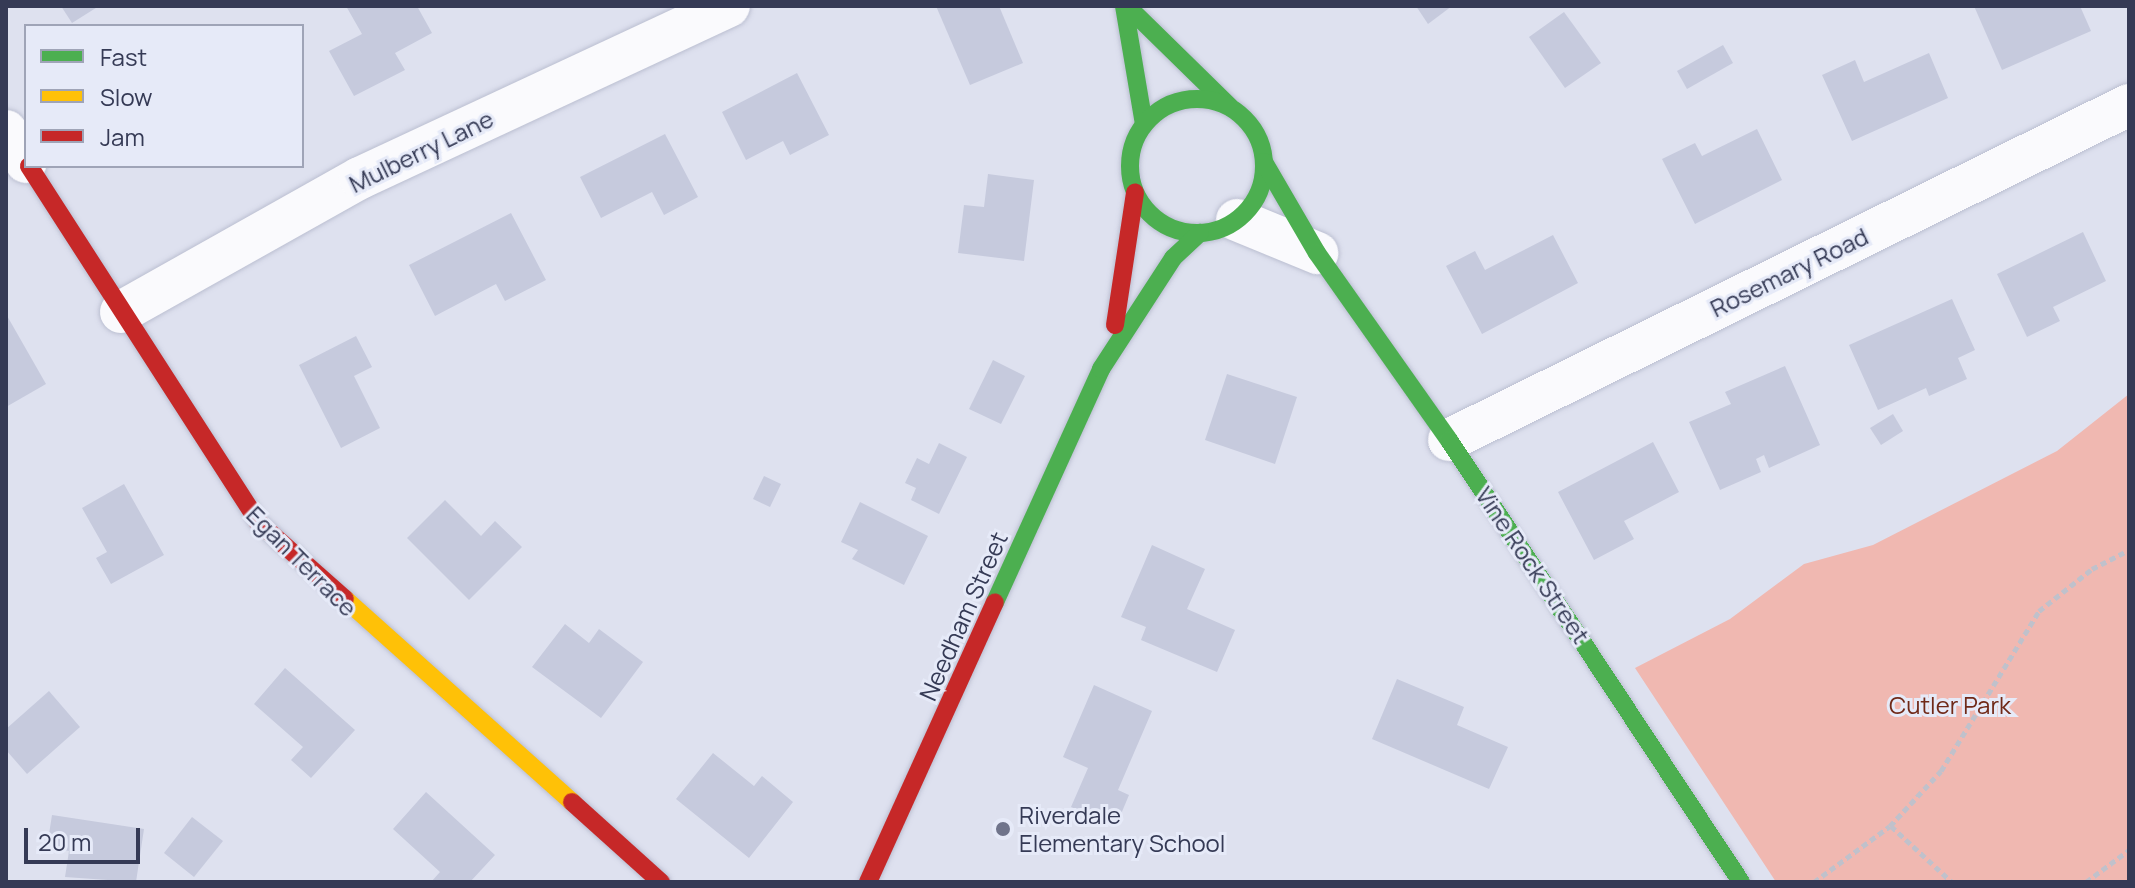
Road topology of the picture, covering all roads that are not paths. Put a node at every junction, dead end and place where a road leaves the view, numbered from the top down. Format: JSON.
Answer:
{"nodes":[{"id":1,"x":729,"y":6,"type":"edge"},
{"id":2,"x":1125,"y":6,"type":"edge"},
{"id":3,"x":2129,"y":105,"type":"edge"},
{"id":4,"x":1230,"y":107,"type":"junction"},
{"id":5,"x":1144,"y":124,"type":"junction"},
{"id":6,"x":6,"y":131,"type":"edge"},
{"id":7,"x":24,"y":159,"type":"edge"},
{"id":8,"x":1264,"y":162,"type":"junction"},
{"id":9,"x":30,"y":168,"type":"edge"},
{"id":10,"x":1135,"y":192,"type":"junction"},
{"id":11,"x":1218,"y":227,"type":"junction"},
{"id":12,"x":1317,"y":253,"type":"junction"},
{"id":13,"x":121,"y":312,"type":"junction"},
{"id":14,"x":1101,"y":369,"type":"junction"},
{"id":15,"x":1449,"y":440,"type":"junction"},
{"id":16,"x":661,"y":882,"type":"edge"},
{"id":17,"x":868,"y":882,"type":"edge"},
{"id":18,"x":1741,"y":882,"type":"edge"}],
"edges":[{"from":1,"to":13,"type":"street","name":"Mulberry Lane"},
{"from":2,"to":4,"type":"street"},
{"from":2,"to":5,"type":"street"},
{"from":3,"to":15,"type":"street","name":"Rosemary Road"},
{"from":4,"to":5,"type":"street"},
{"from":4,"to":8,"type":"street"},
{"from":5,"to":10,"type":"street"},
{"from":6,"to":7,"type":"street","name":"Egan Terrace"},
{"from":8,"to":11,"type":"street"},
{"from":8,"to":12,"type":"street","name":"Vine Rock Street"},
{"from":9,"to":13,"type":"street","name":"Egan Terrace"},
{"from":10,"to":11,"type":"street"},
{"from":10,"to":14,"type":"street","name":"Needham Street"},
{"from":11,"to":12,"type":"street"},
{"from":11,"to":14,"type":"street","name":"Needham Street"},
{"from":12,"to":15,"type":"street","name":"Vine Rock Street"},
{"from":13,"to":16,"type":"street","name":"Egan Terrace"},
{"from":14,"to":17,"type":"street","name":"Needham Street"},
{"from":15,"to":18,"type":"street","name":"Vine Rock Street"}]}
